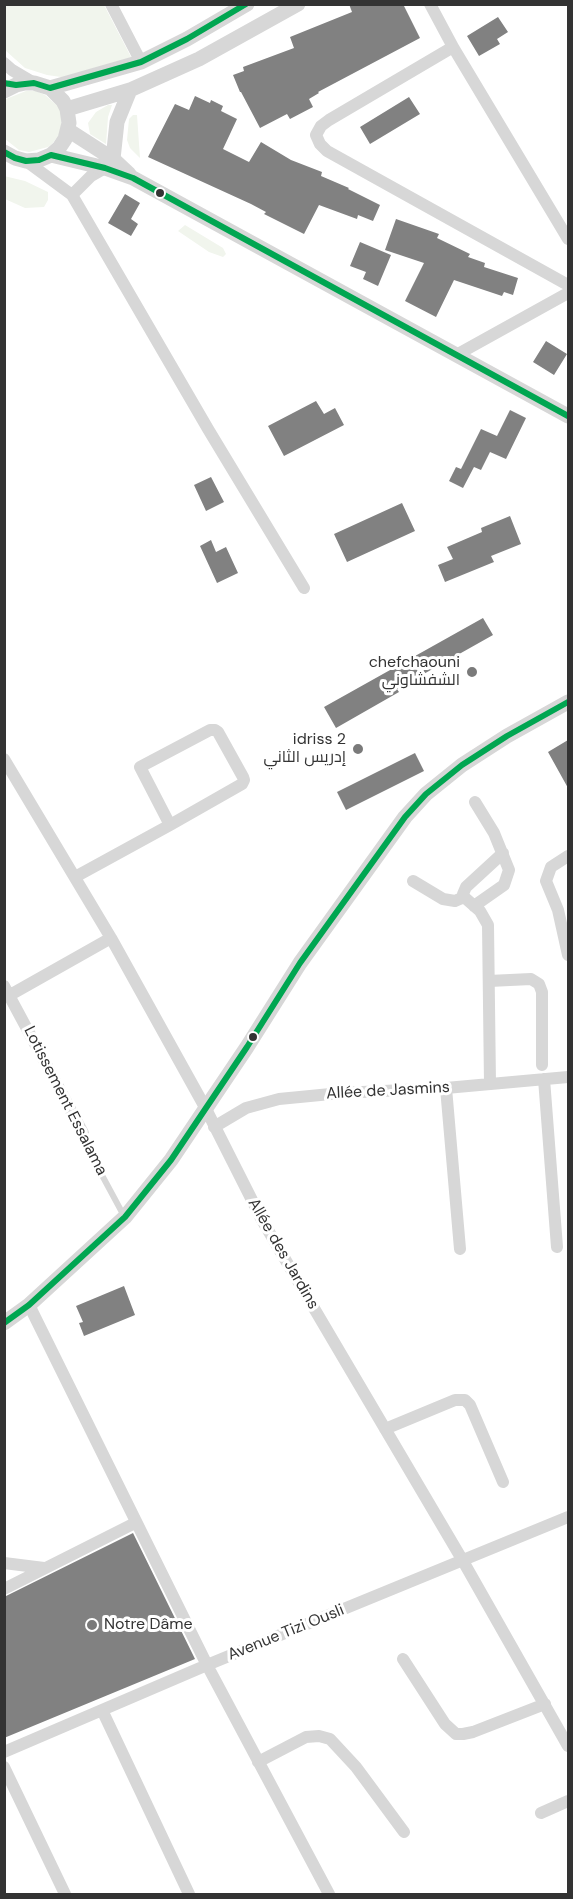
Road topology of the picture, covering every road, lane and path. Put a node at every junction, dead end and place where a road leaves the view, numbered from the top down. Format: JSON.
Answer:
{"nodes":[{"id":1,"x":111,"y":4,"type":"edge"},
{"id":2,"x":247,"y":4,"type":"edge"},
{"id":3,"x":298,"y":4,"type":"edge"},
{"id":4,"x":430,"y":4,"type":"edge"},
{"id":5,"x":453,"y":46,"type":"junction"},
{"id":6,"x":141,"y":62,"type":"junction"},
{"id":7,"x":4,"y":63,"type":"edge"},
{"id":8,"x":34,"y":83,"type":"junction"},
{"id":9,"x":8,"y":86,"type":"edge"},
{"id":10,"x":50,"y":88,"type":"junction"},
{"id":11,"x":130,"y":90,"type":"junction"},
{"id":12,"x":67,"y":109,"type":"junction"},
{"id":13,"x":68,"y":130,"type":"junction"},
{"id":14,"x":4,"y":152,"type":"edge"},
{"id":15,"x":51,"y":155,"type":"junction"},
{"id":16,"x":26,"y":161,"type":"junction"},
{"id":17,"x":109,"y":163,"type":"junction"},
{"id":18,"x":72,"y":195,"type":"junction"},
{"id":19,"x":568,"y":239,"type":"edge"},
{"id":20,"x":568,"y":285,"type":"edge"},
{"id":21,"x":568,"y":293,"type":"edge"},
{"id":22,"x":458,"y":354,"type":"junction"},
{"id":23,"x":568,"y":416,"type":"edge"},
{"id":24,"x":304,"y":588,"type":"dead end"},
{"id":25,"x":568,"y":702,"type":"edge"},
{"id":26,"x":4,"y":759,"type":"edge"},
{"id":27,"x":475,"y":802,"type":"dead end"},
{"id":28,"x":170,"y":825,"type":"junction"},
{"id":29,"x":503,"y":853,"type":"junction"},
{"id":30,"x":568,"y":856,"type":"edge"},
{"id":31,"x":75,"y":877,"type":"junction"},
{"id":32,"x":413,"y":881,"type":"dead end"},
{"id":33,"x":469,"y":902,"type":"junction"},
{"id":34,"x":111,"y":938,"type":"junction"},
{"id":35,"x":568,"y":955,"type":"edge"},
{"id":36,"x":489,"y":981,"type":"junction"},
{"id":37,"x":7,"y":991,"type":"edge"},
{"id":38,"x":542,"y":1065,"type":"dead end"},
{"id":39,"x":568,"y":1077,"type":"edge"},
{"id":40,"x":544,"y":1079,"type":"junction"},
{"id":41,"x":490,"y":1084,"type":"junction"},
{"id":42,"x":446,"y":1088,"type":"junction"},
{"id":43,"x":206,"y":1109,"type":"junction"},
{"id":44,"x":214,"y":1127,"type":"junction"},
{"id":45,"x":82,"y":1133,"type":"joint"},
{"id":46,"x":125,"y":1216,"type":"junction"},
{"id":47,"x":557,"y":1247,"type":"dead end"},
{"id":48,"x":460,"y":1250,"type":"dead end"},
{"id":49,"x":29,"y":1305,"type":"junction"},
{"id":50,"x":4,"y":1323,"type":"edge"},
{"id":51,"x":385,"y":1429,"type":"junction"},
{"id":52,"x":503,"y":1482,"type":"dead end"},
{"id":53,"x":568,"y":1517,"type":"edge"},
{"id":54,"x":135,"y":1523,"type":"junction"},
{"id":55,"x":463,"y":1561,"type":"junction"},
{"id":56,"x":4,"y":1563,"type":"edge"},
{"id":57,"x":45,"y":1568,"type":"junction"},
{"id":58,"x":4,"y":1589,"type":"edge"},
{"id":59,"x":403,"y":1659,"type":"dead end"},
{"id":60,"x":207,"y":1665,"type":"junction"},
{"id":61,"x":545,"y":1704,"type":"junction"},
{"id":62,"x":102,"y":1710,"type":"junction"},
{"id":63,"x":568,"y":1746,"type":"edge"},
{"id":64,"x":4,"y":1752,"type":"edge"},
{"id":65,"x":258,"y":1762,"type":"junction"},
{"id":66,"x":4,"y":1767,"type":"edge"},
{"id":67,"x":568,"y":1801,"type":"edge"},
{"id":68,"x":541,"y":1813,"type":"dead end"},
{"id":69,"x":404,"y":1832,"type":"dead end"},
{"id":70,"x":65,"y":1894,"type":"edge"},
{"id":71,"x":189,"y":1894,"type":"edge"},
{"id":72,"x":329,"y":1894,"type":"edge"}],
"edges":[{"from":1,"to":6,"type":"street"},
{"from":2,"to":6,"type":"street"},
{"from":3,"to":11,"type":"street"},
{"from":4,"to":5,"type":"street"},
{"from":5,"to":19,"type":"street"},
{"from":5,"to":20,"type":"street"},
{"from":6,"to":10,"type":"street"},
{"from":7,"to":8,"type":"street"},
{"from":8,"to":9,"type":"street"},
{"from":8,"to":10,"type":"street"},
{"from":10,"to":12,"type":"street"},
{"from":11,"to":12,"type":"street"},
{"from":11,"to":17,"type":"street"},
{"from":12,"to":13,"type":"street"},
{"from":13,"to":15,"type":"street"},
{"from":13,"to":17,"type":"street"},
{"from":14,"to":16,"type":"street"},
{"from":15,"to":16,"type":"street"},
{"from":15,"to":17,"type":"street"},
{"from":16,"to":18,"type":"street"},
{"from":17,"to":18,"type":"street"},
{"from":17,"to":22,"type":"street"},
{"from":18,"to":24,"type":"street"},
{"from":21,"to":22,"type":"street"},
{"from":22,"to":23,"type":"street"},
{"from":25,"to":43,"type":"street"},
{"from":26,"to":31,"type":"street","name":"Allée des Jardins"},
{"from":27,"to":29,"type":"street"},
{"from":28,"to":28,"type":"street"},
{"from":28,"to":31,"type":"street"},
{"from":29,"to":33,"type":"street"},
{"from":29,"to":33,"type":"street"},
{"from":30,"to":35,"type":"street"},
{"from":31,"to":34,"type":"street","name":"Allée des Jardins"},
{"from":32,"to":33,"type":"street"},
{"from":33,"to":36,"type":"street"},
{"from":34,"to":37,"type":"street"},
{"from":34,"to":43,"type":"street","name":"Allée des Jardins"},
{"from":36,"to":38,"type":"street"},
{"from":36,"to":41,"type":"street"},
{"from":37,"to":45,"type":"street","name":"Lotissement Essalama"},
{"from":39,"to":40,"type":"street","name":"Allée de Jasmins"},
{"from":40,"to":41,"type":"street","name":"Allée de Jasmins"},
{"from":40,"to":47,"type":"street"},
{"from":41,"to":42,"type":"street","name":"Allée de Jasmins"},
{"from":42,"to":44,"type":"street","name":"Allée de Jasmins"},
{"from":42,"to":48,"type":"street"},
{"from":43,"to":44,"type":"street","name":"Allée des Jardins"},
{"from":43,"to":46,"type":"street"},
{"from":44,"to":51,"type":"street","name":"Allée des Jardins"},
{"from":45,"to":46,"type":"lane","name":"Lotissement Essalama"},
{"from":46,"to":49,"type":"street"},
{"from":49,"to":50,"type":"street"},
{"from":49,"to":54,"type":"street"},
{"from":51,"to":52,"type":"street"},
{"from":51,"to":55,"type":"street","name":"Allée des Jardins"},
{"from":53,"to":55,"type":"street","name":"Avenue Tizi Ousli"},
{"from":54,"to":57,"type":"street"},
{"from":54,"to":60,"type":"street"},
{"from":55,"to":60,"type":"street","name":"Avenue Tizi Ousli"},
{"from":55,"to":61,"type":"street","name":"Allée des Jardins"},
{"from":56,"to":57,"type":"street"},
{"from":57,"to":58,"type":"street"},
{"from":59,"to":61,"type":"street"},
{"from":60,"to":62,"type":"street","name":"Avenue Tizi Ousli"},
{"from":60,"to":65,"type":"street"},
{"from":61,"to":63,"type":"street","name":"Allée des Jardins"},
{"from":62,"to":64,"type":"street","name":"Avenue Tizi Ousli"},
{"from":62,"to":71,"type":"street"},
{"from":65,"to":69,"type":"street"},
{"from":65,"to":72,"type":"street"},
{"from":66,"to":70,"type":"street"},
{"from":67,"to":68,"type":"street"}]}
